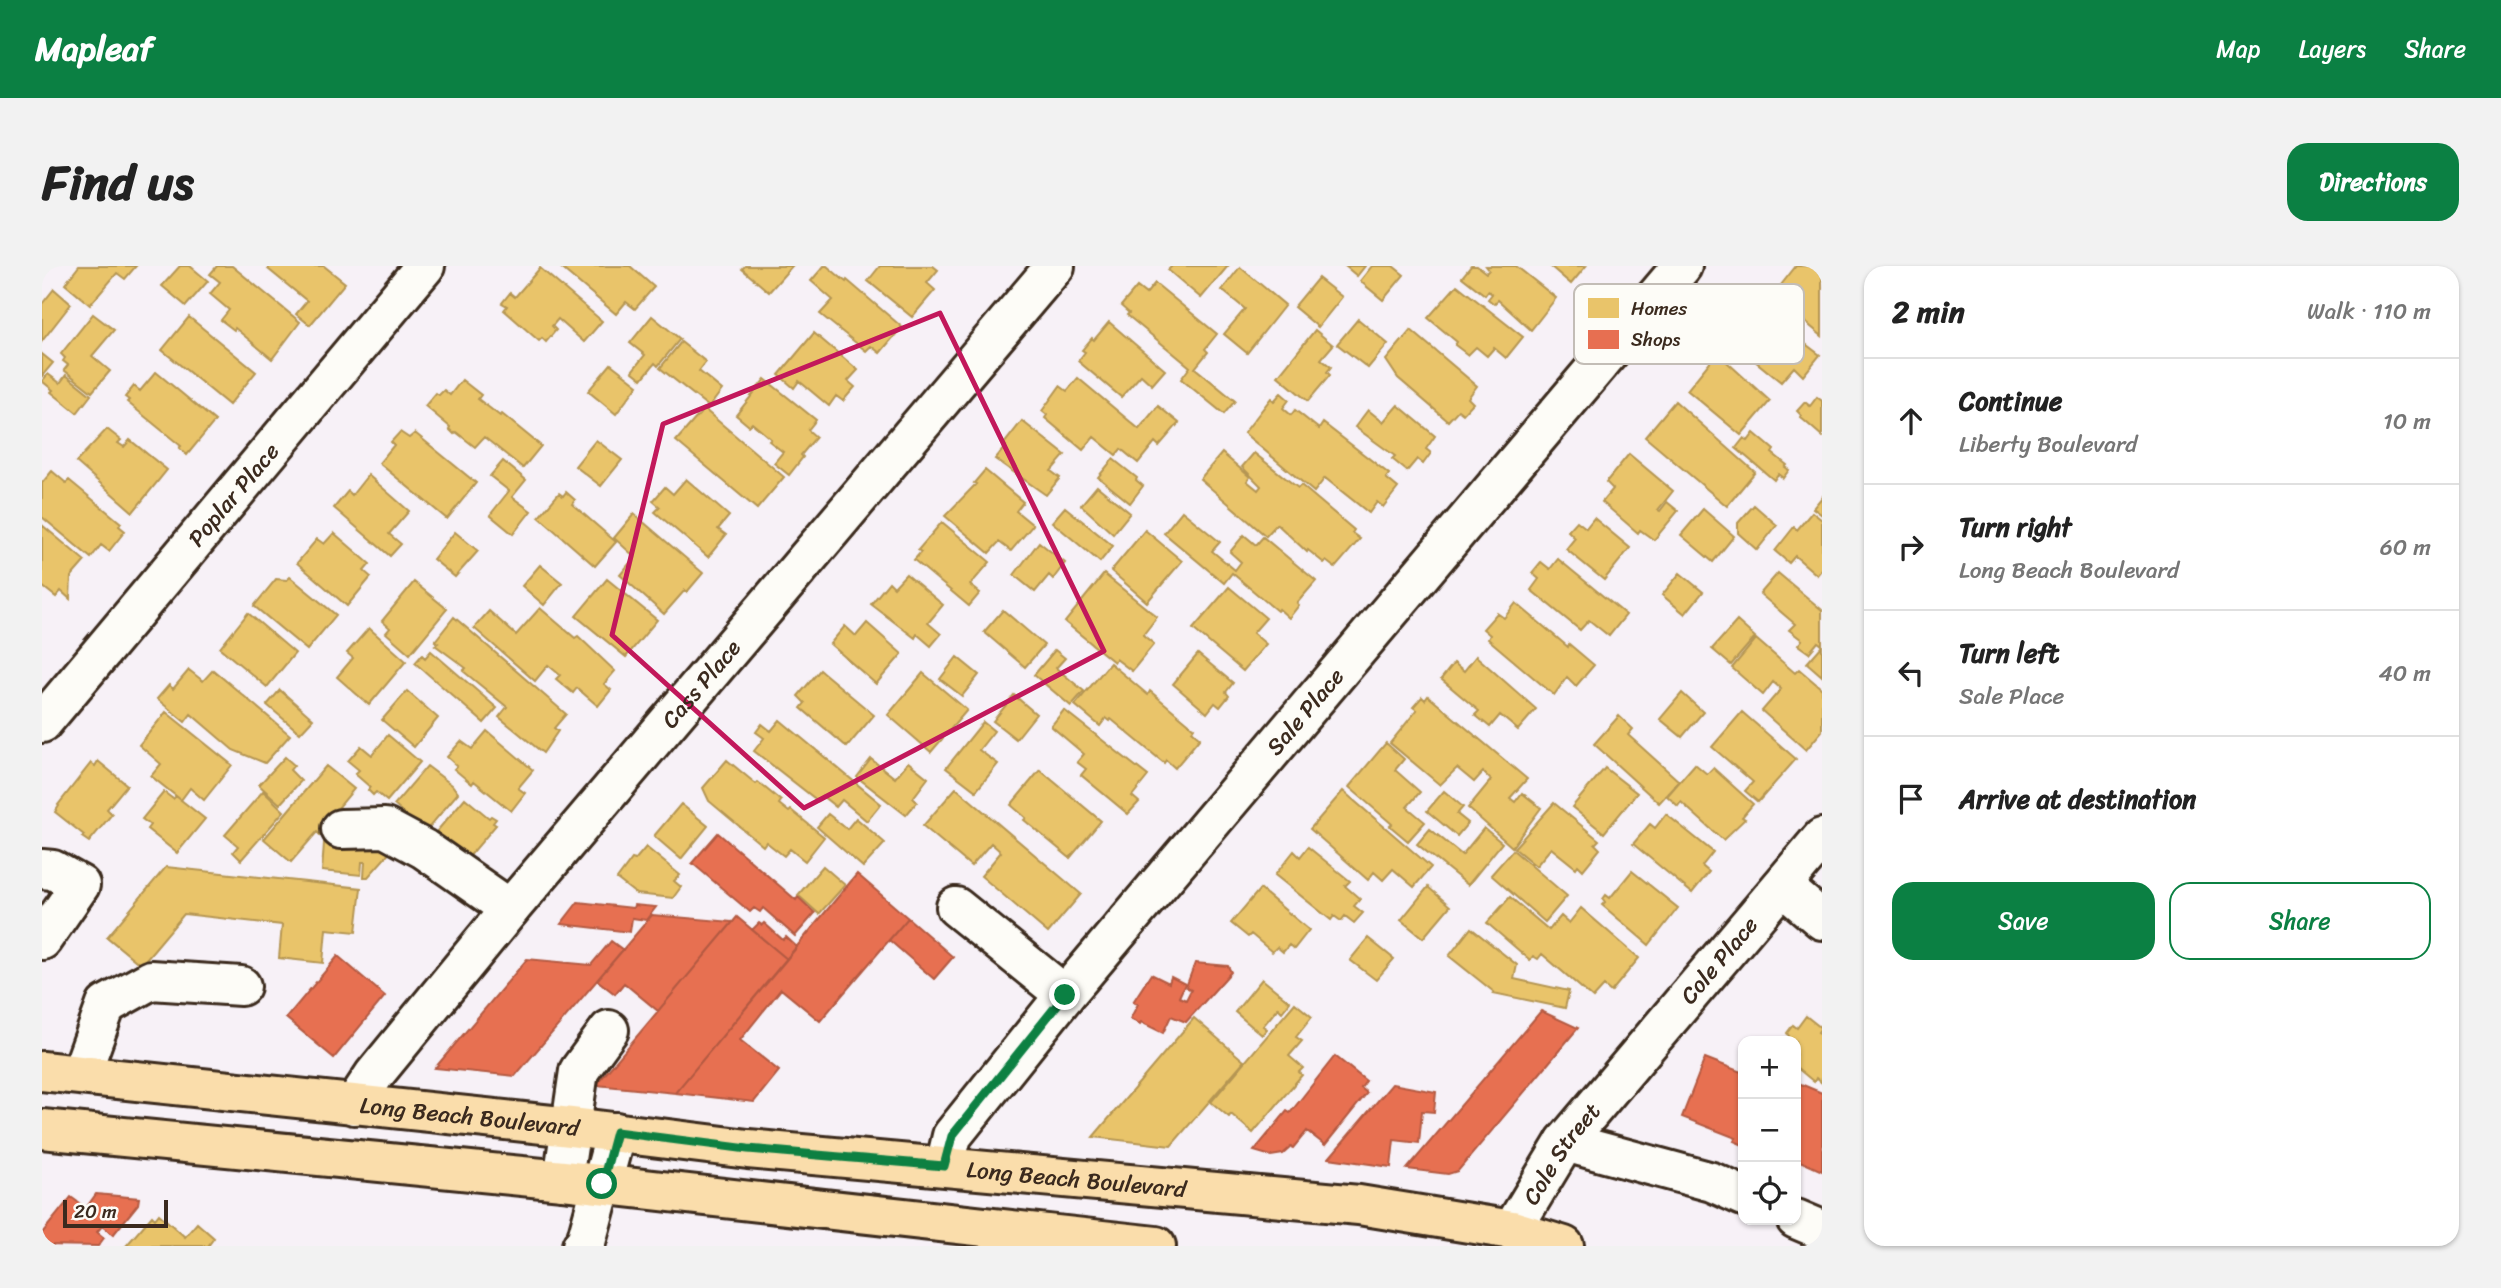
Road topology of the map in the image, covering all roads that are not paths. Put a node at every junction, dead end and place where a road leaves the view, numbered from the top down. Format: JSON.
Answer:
{"nodes":[{"id":1,"x":425,"y":266,"type":"edge"},
{"id":2,"x":1055,"y":266,"type":"edge"},
{"id":3,"x":1682,"y":266,"type":"edge"},
{"id":4,"x":1667,"y":284,"type":"edge"},
{"id":5,"x":1599,"y":364,"type":"edge"},
{"id":6,"x":42,"y":723,"type":"edge"},
{"id":7,"x":341,"y":829,"type":"dead end"},
{"id":8,"x":1822,"y":838,"type":"edge"},
{"id":9,"x":42,"y":869,"type":"edge"},
{"id":10,"x":1782,"y":886,"type":"junction"},
{"id":11,"x":957,"y":906,"type":"dead end"},
{"id":12,"x":510,"y":909,"type":"junction"},
{"id":13,"x":1822,"y":920,"type":"edge"},
{"id":14,"x":42,"y":940,"type":"edge"},
{"id":15,"x":241,"y":986,"type":"dead end"},
{"id":16,"x":1065,"y":995,"type":"junction"},
{"id":17,"x":609,"y":1030,"type":"dead end"},
{"id":18,"x":42,"y":1071,"type":"edge"},
{"id":19,"x":81,"y":1074,"type":"junction"},
{"id":20,"x":1615,"y":1082,"type":"joint"},
{"id":21,"x":354,"y":1105,"type":"junction"},
{"id":22,"x":571,"y":1127,"type":"junction"},
{"id":23,"x":42,"y":1129,"type":"edge"},
{"id":24,"x":616,"y":1132,"type":"junction"},
{"id":25,"x":1565,"y":1142,"type":"junction"},
{"id":26,"x":944,"y":1166,"type":"junction"},
{"id":27,"x":563,"y":1180,"type":"junction"},
{"id":28,"x":602,"y":1184,"type":"junction"},
{"id":29,"x":1738,"y":1194,"type":"edge"},
{"id":30,"x":1801,"y":1221,"type":"edge"},
{"id":31,"x":1512,"y":1230,"type":"junction"},
{"id":32,"x":1822,"y":1230,"type":"edge"},
{"id":33,"x":582,"y":1246,"type":"edge"},
{"id":34,"x":1156,"y":1246,"type":"edge"},
{"id":35,"x":1564,"y":1246,"type":"edge"}],
"edges":[{"from":1,"to":6,"type":"street","name":"Poplar Place"},
{"from":2,"to":12,"type":"street","name":"Cass Place"},
{"from":3,"to":4,"type":"street","name":"Sale Place"},
{"from":5,"to":16,"type":"street","name":"Sale Place"},
{"from":7,"to":12,"type":"street"},
{"from":8,"to":10,"type":"street","name":"Cole Place"},
{"from":9,"to":14,"type":"street"},
{"from":10,"to":13,"type":"street"},
{"from":10,"to":20,"type":"street","name":"Cole Place"},
{"from":11,"to":16,"type":"street"},
{"from":12,"to":21,"type":"street","name":"Cass Place"},
{"from":15,"to":19,"type":"street"},
{"from":16,"to":26,"type":"street","name":"Sale Place"},
{"from":17,"to":22,"type":"street"},
{"from":18,"to":19,"type":"main road","name":"Long Beach Boulevard"},
{"from":19,"to":21,"type":"main road","name":"Long Beach Boulevard"},
{"from":20,"to":25,"type":"street","name":"Cole Street"},
{"from":21,"to":22,"type":"main road","name":"Long Beach Boulevard"},
{"from":22,"to":24,"type":"main road","name":"Long Beach Boulevard"},
{"from":22,"to":27,"type":"street"},
{"from":23,"to":27,"type":"main road"},
{"from":24,"to":26,"type":"main road","name":"Long Beach Boulevard"},
{"from":24,"to":28,"type":"street"},
{"from":25,"to":29,"type":"street"},
{"from":25,"to":31,"type":"street","name":"Cole Street"},
{"from":26,"to":31,"type":"main road","name":"Long Beach Boulevard"},
{"from":27,"to":28,"type":"main road"},
{"from":28,"to":33,"type":"street"},
{"from":28,"to":34,"type":"main road"},
{"from":30,"to":32,"type":"street"},
{"from":31,"to":35,"type":"main road","name":"Long Beach Boulevard"}]}
